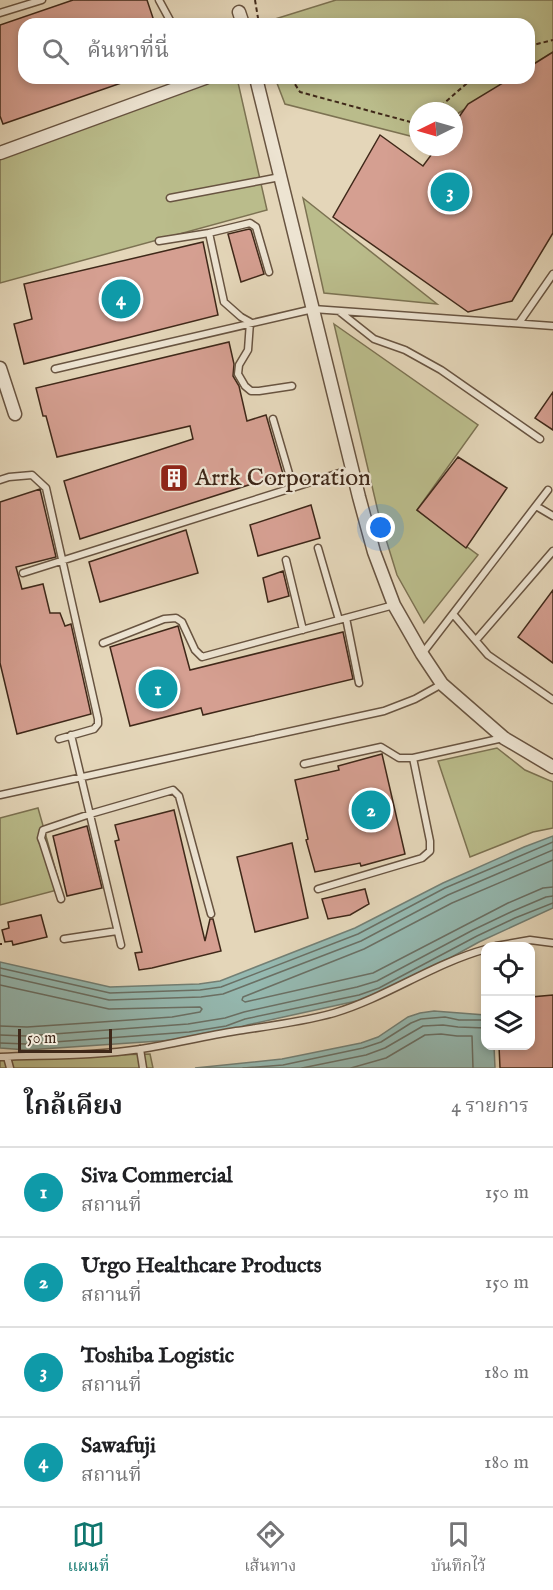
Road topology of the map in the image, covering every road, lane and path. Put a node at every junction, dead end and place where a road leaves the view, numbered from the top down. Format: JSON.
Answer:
{"nodes":[{"id":1,"x":42,"y":0,"type":"edge"},
{"id":2,"x":159,"y":0,"type":"edge"},
{"id":3,"x":255,"y":0,"type":"edge"},
{"id":4,"x":0,"y":13,"type":"edge"},
{"id":5,"x":169,"y":18,"type":"edge"},
{"id":6,"x":259,"y":18,"type":"edge"},
{"id":7,"x":553,"y":40,"type":"edge"},
{"id":8,"x":535,"y":44,"type":"edge"},
{"id":9,"x":189,"y":84,"type":"edge"},
{"id":10,"x":258,"y":84,"type":"edge"},
{"id":11,"x":295,"y":84,"type":"edge"},
{"id":12,"x":466,"y":84,"type":"edge"},
{"id":13,"x":445,"y":102,"type":"edge"},
{"id":14,"x":409,"y":122,"type":"edge"},
{"id":15,"x":0,"y":153,"type":"edge"},
{"id":16,"x":281,"y":177,"type":"junction"},
{"id":17,"x":170,"y":198,"type":"dead end"},
{"id":18,"x":209,"y":233,"type":"junction"},
{"id":19,"x":159,"y":241,"type":"dead end"},
{"id":20,"x":269,"y":272,"type":"dead end"},
{"id":21,"x":553,"y":274,"type":"edge"},
{"id":22,"x":313,"y":309,"type":"junction"},
{"id":23,"x":339,"y":311,"type":"junction"},
{"id":24,"x":250,"y":322,"type":"junction"},
{"id":25,"x":519,"y":323,"type":"junction"},
{"id":26,"x":553,"y":326,"type":"edge"},
{"id":27,"x":0,"y":368,"type":"edge"},
{"id":28,"x":55,"y":369,"type":"dead end"},
{"id":29,"x":292,"y":386,"type":"dead end"},
{"id":30,"x":15,"y":414,"type":"dead end"},
{"id":31,"x":273,"y":419,"type":"dead end"},
{"id":32,"x":540,"y":439,"type":"dead end"},
{"id":33,"x":352,"y":469,"type":"junction"},
{"id":34,"x":0,"y":480,"type":"edge"},
{"id":35,"x":293,"y":488,"type":"junction"},
{"id":36,"x":548,"y":490,"type":"dead end"},
{"id":37,"x":536,"y":506,"type":"junction"},
{"id":38,"x":553,"y":516,"type":"edge"},
{"id":39,"x":318,"y":548,"type":"dead end"},
{"id":40,"x":553,"y":551,"type":"edge"},
{"id":41,"x":286,"y":560,"type":"dead end"},
{"id":42,"x":62,"y":561,"type":"junction"},
{"id":43,"x":23,"y":573,"type":"dead end"},
{"id":44,"x":394,"y":605,"type":"junction"},
{"id":45,"x":453,"y":614,"type":"junction"},
{"id":46,"x":342,"y":619,"type":"junction"},
{"id":47,"x":303,"y":630,"type":"junction"},
{"id":48,"x":477,"y":639,"type":"junction"},
{"id":49,"x":103,"y":643,"type":"dead end"},
{"id":50,"x":422,"y":654,"type":"junction"},
{"id":51,"x":359,"y":683,"type":"dead end"},
{"id":52,"x":442,"y":684,"type":"junction"},
{"id":53,"x":553,"y":700,"type":"edge"},
{"id":54,"x":71,"y":735,"type":"junction"},
{"id":55,"x":504,"y":738,"type":"junction"},
{"id":56,"x":59,"y":739,"type":"dead end"},
{"id":57,"x":413,"y":758,"type":"junction"},
{"id":58,"x":304,"y":764,"type":"dead end"},
{"id":59,"x":553,"y":767,"type":"edge"},
{"id":60,"x":81,"y":776,"type":"junction"},
{"id":61,"x":0,"y":795,"type":"edge"},
{"id":62,"x":90,"y":814,"type":"junction"},
{"id":63,"x":318,"y":889,"type":"dead end"},
{"id":64,"x":61,"y":899,"type":"dead end"},
{"id":65,"x":211,"y":914,"type":"dead end"},
{"id":66,"x":117,"y":931,"type":"junction"},
{"id":67,"x":64,"y":939,"type":"dead end"},
{"id":68,"x":524,"y":942,"type":"edge"},
{"id":69,"x":553,"y":943,"type":"edge"},
{"id":70,"x":121,"y":945,"type":"dead end"},
{"id":71,"x":481,"y":950,"type":"edge"},
{"id":72,"x":140,"y":1049,"type":"junction"},
{"id":73,"x":4,"y":1057,"type":"edge"},
{"id":74,"x":10,"y":1068,"type":"edge"},
{"id":75,"x":143,"y":1068,"type":"edge"}],
"edges":[{"from":1,"to":4,"type":"lane"},
{"from":2,"to":5,"type":"lane"},
{"from":3,"to":6,"type":"path"},
{"from":7,"to":8,"type":"path"},
{"from":9,"to":15,"type":"street"},
{"from":10,"to":16,"type":"street"},
{"from":11,"to":14,"type":"path"},
{"from":12,"to":13,"type":"path"},
{"from":16,"to":17,"type":"lane"},
{"from":16,"to":22,"type":"street"},
{"from":18,"to":19,"type":"lane"},
{"from":18,"to":20,"type":"lane"},
{"from":18,"to":24,"type":"lane"},
{"from":21,"to":25,"type":"lane"},
{"from":22,"to":23,"type":"lane"},
{"from":22,"to":24,"type":"lane"},
{"from":22,"to":33,"type":"street"},
{"from":23,"to":25,"type":"lane"},
{"from":23,"to":32,"type":"lane"},
{"from":24,"to":28,"type":"lane"},
{"from":24,"to":29,"type":"lane"},
{"from":25,"to":26,"type":"lane"},
{"from":27,"to":30,"type":"street"},
{"from":31,"to":35,"type":"lane"},
{"from":33,"to":35,"type":"lane"},
{"from":33,"to":44,"type":"street"},
{"from":34,"to":42,"type":"lane"},
{"from":35,"to":42,"type":"lane"},
{"from":36,"to":37,"type":"lane"},
{"from":37,"to":38,"type":"lane"},
{"from":37,"to":45,"type":"lane"},
{"from":39,"to":46,"type":"lane"},
{"from":40,"to":48,"type":"lane"},
{"from":41,"to":47,"type":"lane"},
{"from":42,"to":43,"type":"lane"},
{"from":42,"to":54,"type":"lane"},
{"from":44,"to":46,"type":"lane"},
{"from":44,"to":50,"type":"street"},
{"from":45,"to":48,"type":"lane"},
{"from":45,"to":50,"type":"lane"},
{"from":46,"to":47,"type":"lane"},
{"from":46,"to":51,"type":"lane"},
{"from":47,"to":49,"type":"lane"},
{"from":48,"to":53,"type":"lane"},
{"from":50,"to":52,"type":"street"},
{"from":52,"to":55,"type":"street"},
{"from":52,"to":60,"type":"lane"},
{"from":54,"to":56,"type":"lane"},
{"from":54,"to":60,"type":"lane"},
{"from":55,"to":57,"type":"lane"},
{"from":55,"to":59,"type":"street"},
{"from":57,"to":58,"type":"lane"},
{"from":57,"to":63,"type":"lane"},
{"from":60,"to":61,"type":"lane"},
{"from":60,"to":62,"type":"lane"},
{"from":62,"to":64,"type":"lane"},
{"from":62,"to":65,"type":"lane"},
{"from":62,"to":66,"type":"lane"},
{"from":66,"to":67,"type":"lane"},
{"from":66,"to":70,"type":"lane"},
{"from":68,"to":69,"type":"lane"},
{"from":71,"to":72,"type":"lane"},
{"from":72,"to":73,"type":"lane"},
{"from":72,"to":75,"type":"lane"},
{"from":73,"to":74,"type":"lane"}]}
